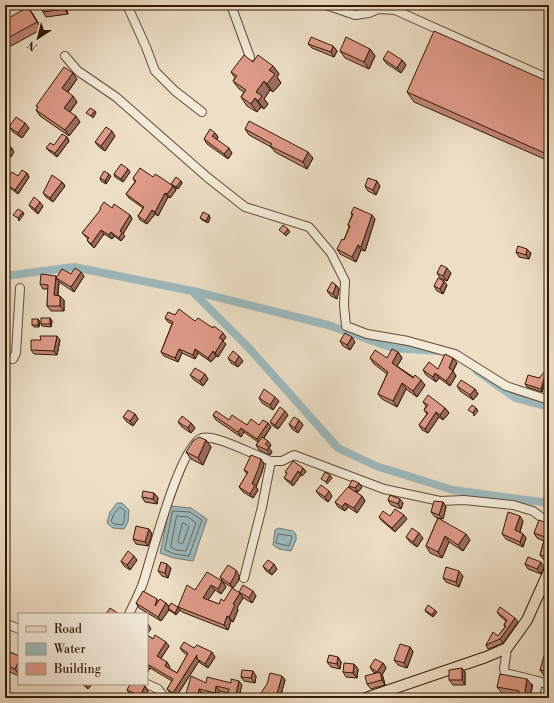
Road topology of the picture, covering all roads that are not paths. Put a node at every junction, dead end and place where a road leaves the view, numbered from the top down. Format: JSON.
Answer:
{"nodes":[{"id":1,"x":127,"y":5,"type":"edge"},
{"id":2,"x":231,"y":5,"type":"edge"},
{"id":3,"x":326,"y":5,"type":"edge"},
{"id":4,"x":370,"y":9,"type":"edge"},
{"id":5,"x":65,"y":56,"type":"dead end"},
{"id":6,"x":250,"y":57,"type":"dead end"},
{"id":7,"x":548,"y":77,"type":"edge"},
{"id":8,"x":202,"y":112,"type":"dead end"},
{"id":9,"x":20,"y":288,"type":"dead end"},
{"id":10,"x":5,"y":359,"type":"edge"},
{"id":11,"x":549,"y":400,"type":"edge"},
{"id":12,"x":271,"y":461,"type":"junction"},
{"id":13,"x":549,"y":523,"type":"edge"},
{"id":14,"x":549,"y":571,"type":"edge"},
{"id":15,"x":244,"y":578,"type":"dead end"},
{"id":16,"x":129,"y":613,"type":"edge"},
{"id":17,"x":5,"y":623,"type":"edge"},
{"id":18,"x":18,"y":629,"type":"edge"},
{"id":19,"x":506,"y":648,"type":"junction"},
{"id":20,"x":538,"y":681,"type":"junction"},
{"id":21,"x":148,"y":684,"type":"edge"},
{"id":22,"x":549,"y":685,"type":"edge"},
{"id":23,"x":165,"y":698,"type":"edge"},
{"id":24,"x":366,"y":698,"type":"edge"},
{"id":25,"x":535,"y":698,"type":"edge"}],
"edges":[{"from":1,"to":8,"type":"street"},
{"from":2,"to":6,"type":"street"},
{"from":3,"to":4,"type":"street"},
{"from":4,"to":7,"type":"street"},
{"from":5,"to":11,"type":"street"},
{"from":9,"to":10,"type":"street"},
{"from":12,"to":13,"type":"street"},
{"from":12,"to":15,"type":"street"},
{"from":12,"to":16,"type":"street"},
{"from":14,"to":19,"type":"main road"},
{"from":17,"to":18,"type":"street"},
{"from":19,"to":20,"type":"street"},
{"from":19,"to":24,"type":"main road"},
{"from":20,"to":22,"type":"street"},
{"from":20,"to":25,"type":"street"},
{"from":21,"to":23,"type":"street"}]}
